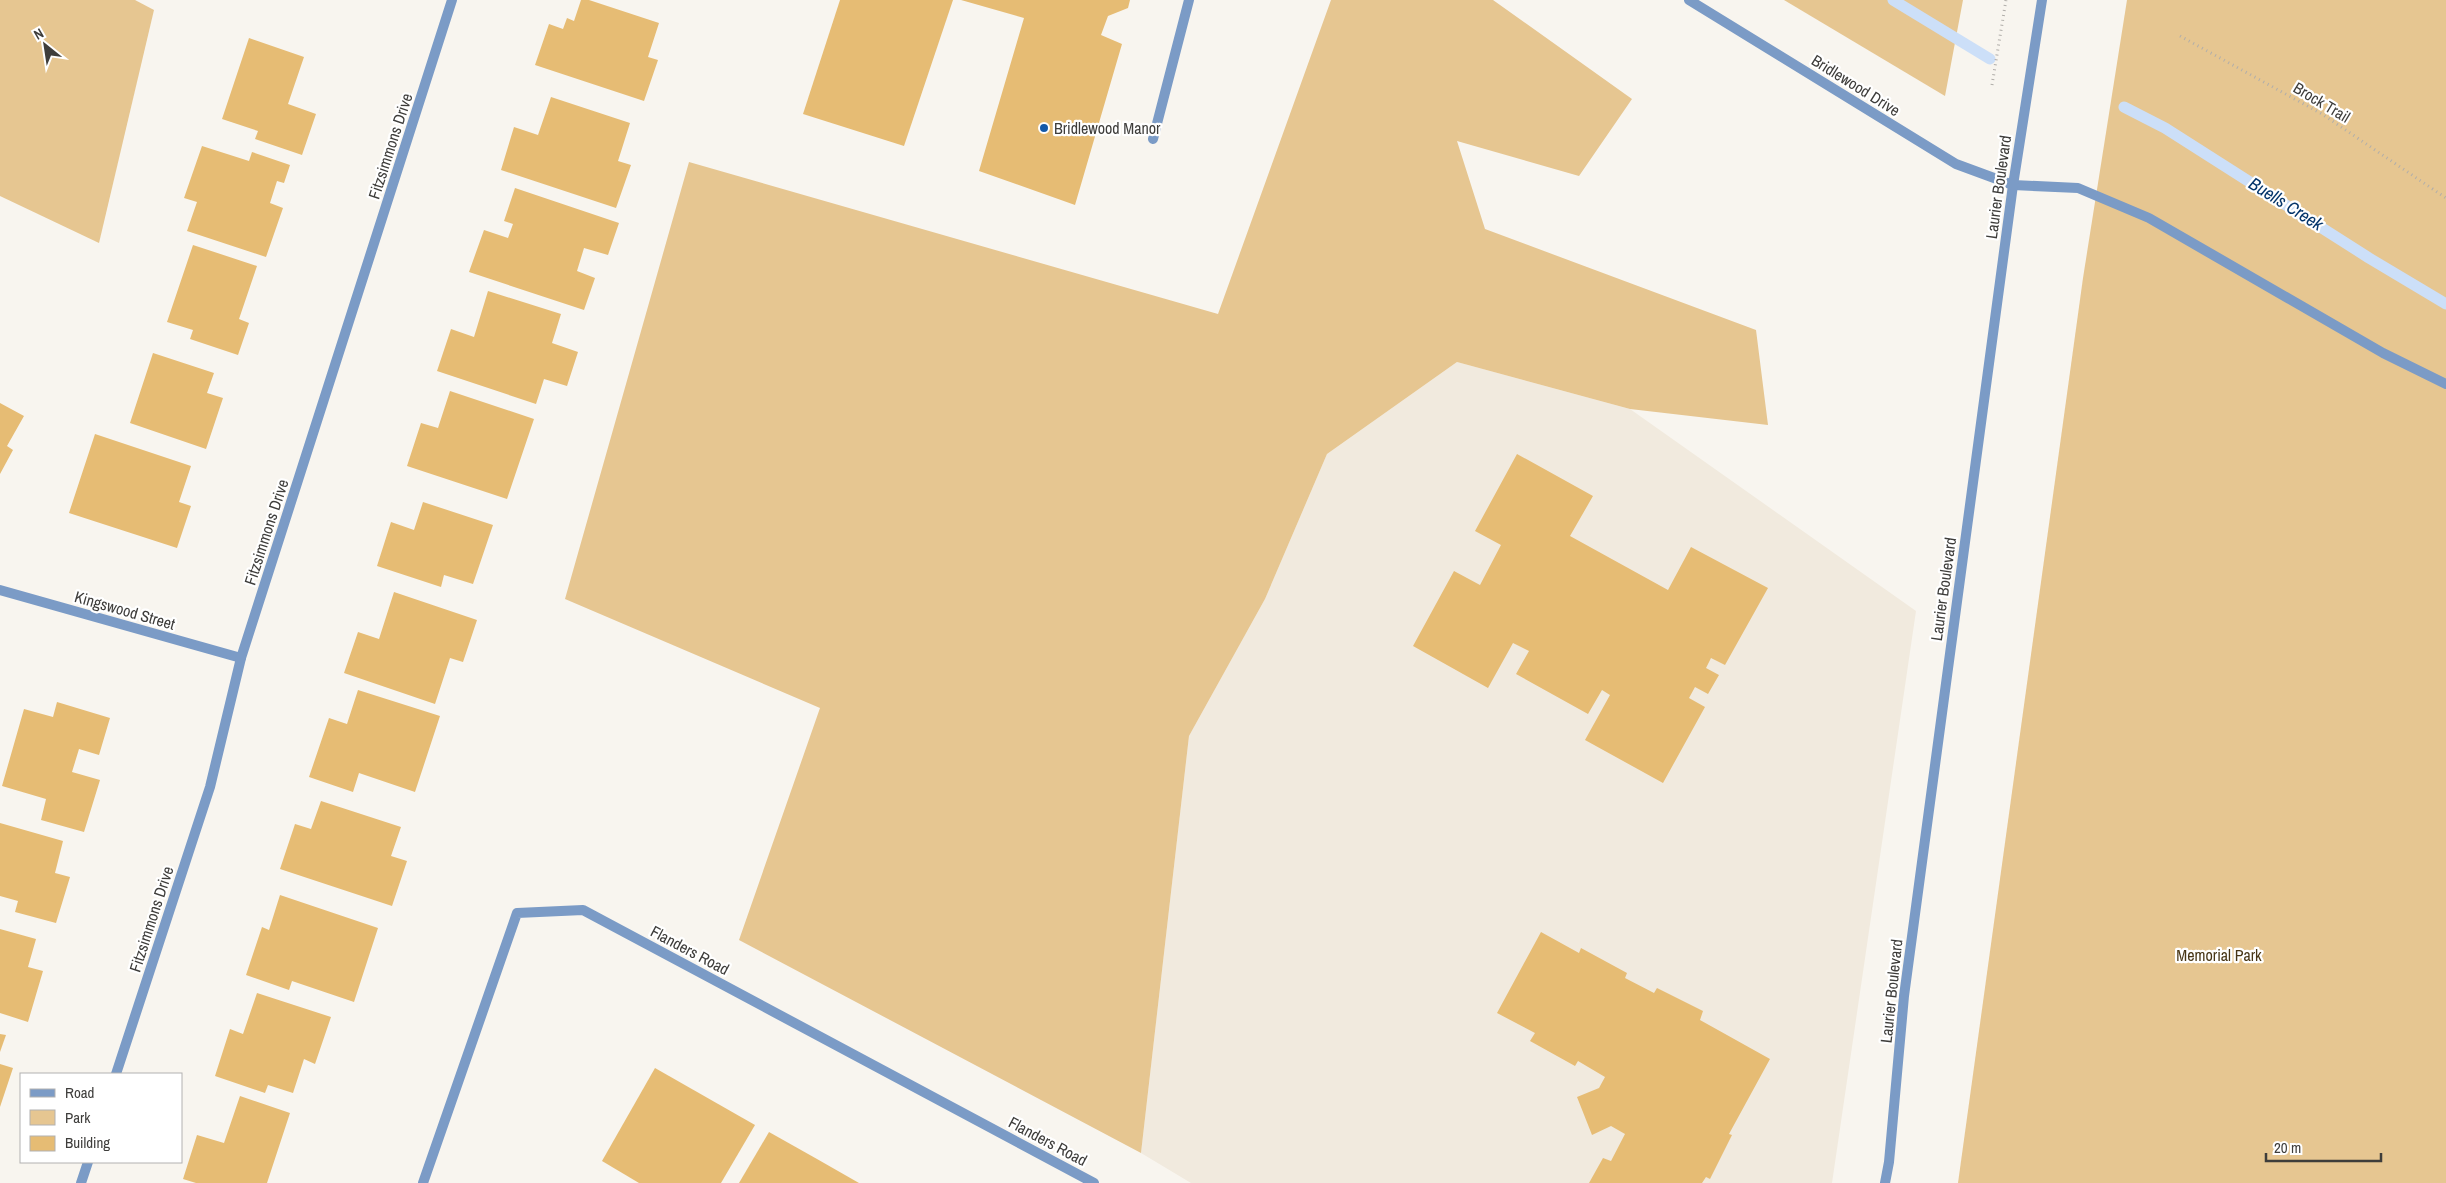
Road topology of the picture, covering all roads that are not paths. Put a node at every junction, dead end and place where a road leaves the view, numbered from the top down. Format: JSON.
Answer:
{"nodes":[{"id":1,"x":452,"y":0,"type":"edge"},
{"id":2,"x":1189,"y":0,"type":"edge"},
{"id":3,"x":1689,"y":0,"type":"edge"},
{"id":4,"x":2042,"y":0,"type":"edge"},
{"id":5,"x":1153,"y":139,"type":"dead end"},
{"id":6,"x":2012,"y":186,"type":"junction"},
{"id":7,"x":2446,"y":384,"type":"edge"},
{"id":8,"x":0,"y":590,"type":"edge"},
{"id":9,"x":241,"y":658,"type":"junction"},
{"id":10,"x":116,"y":1073,"type":"edge"},
{"id":11,"x":88,"y":1163,"type":"edge"},
{"id":12,"x":81,"y":1183,"type":"edge"},
{"id":13,"x":423,"y":1183,"type":"edge"},
{"id":14,"x":1094,"y":1183,"type":"edge"},
{"id":15,"x":1885,"y":1183,"type":"edge"}],
"edges":[{"from":1,"to":9,"type":"street","name":"Fitzsimmons Drive"},
{"from":2,"to":5,"type":"street"},
{"from":3,"to":6,"type":"street","name":"Bridlewood Drive"},
{"from":4,"to":6,"type":"street","name":"Laurier Boulevard"},
{"from":6,"to":7,"type":"street","name":"Bridlewood Drive"},
{"from":6,"to":15,"type":"street","name":"Laurier Boulevard"},
{"from":8,"to":9,"type":"street","name":"Kingswood Street"},
{"from":9,"to":10,"type":"street","name":"Fitzsimmons Drive"},
{"from":11,"to":12,"type":"street"},
{"from":13,"to":14,"type":"street","name":"Flanders Road"}]}
